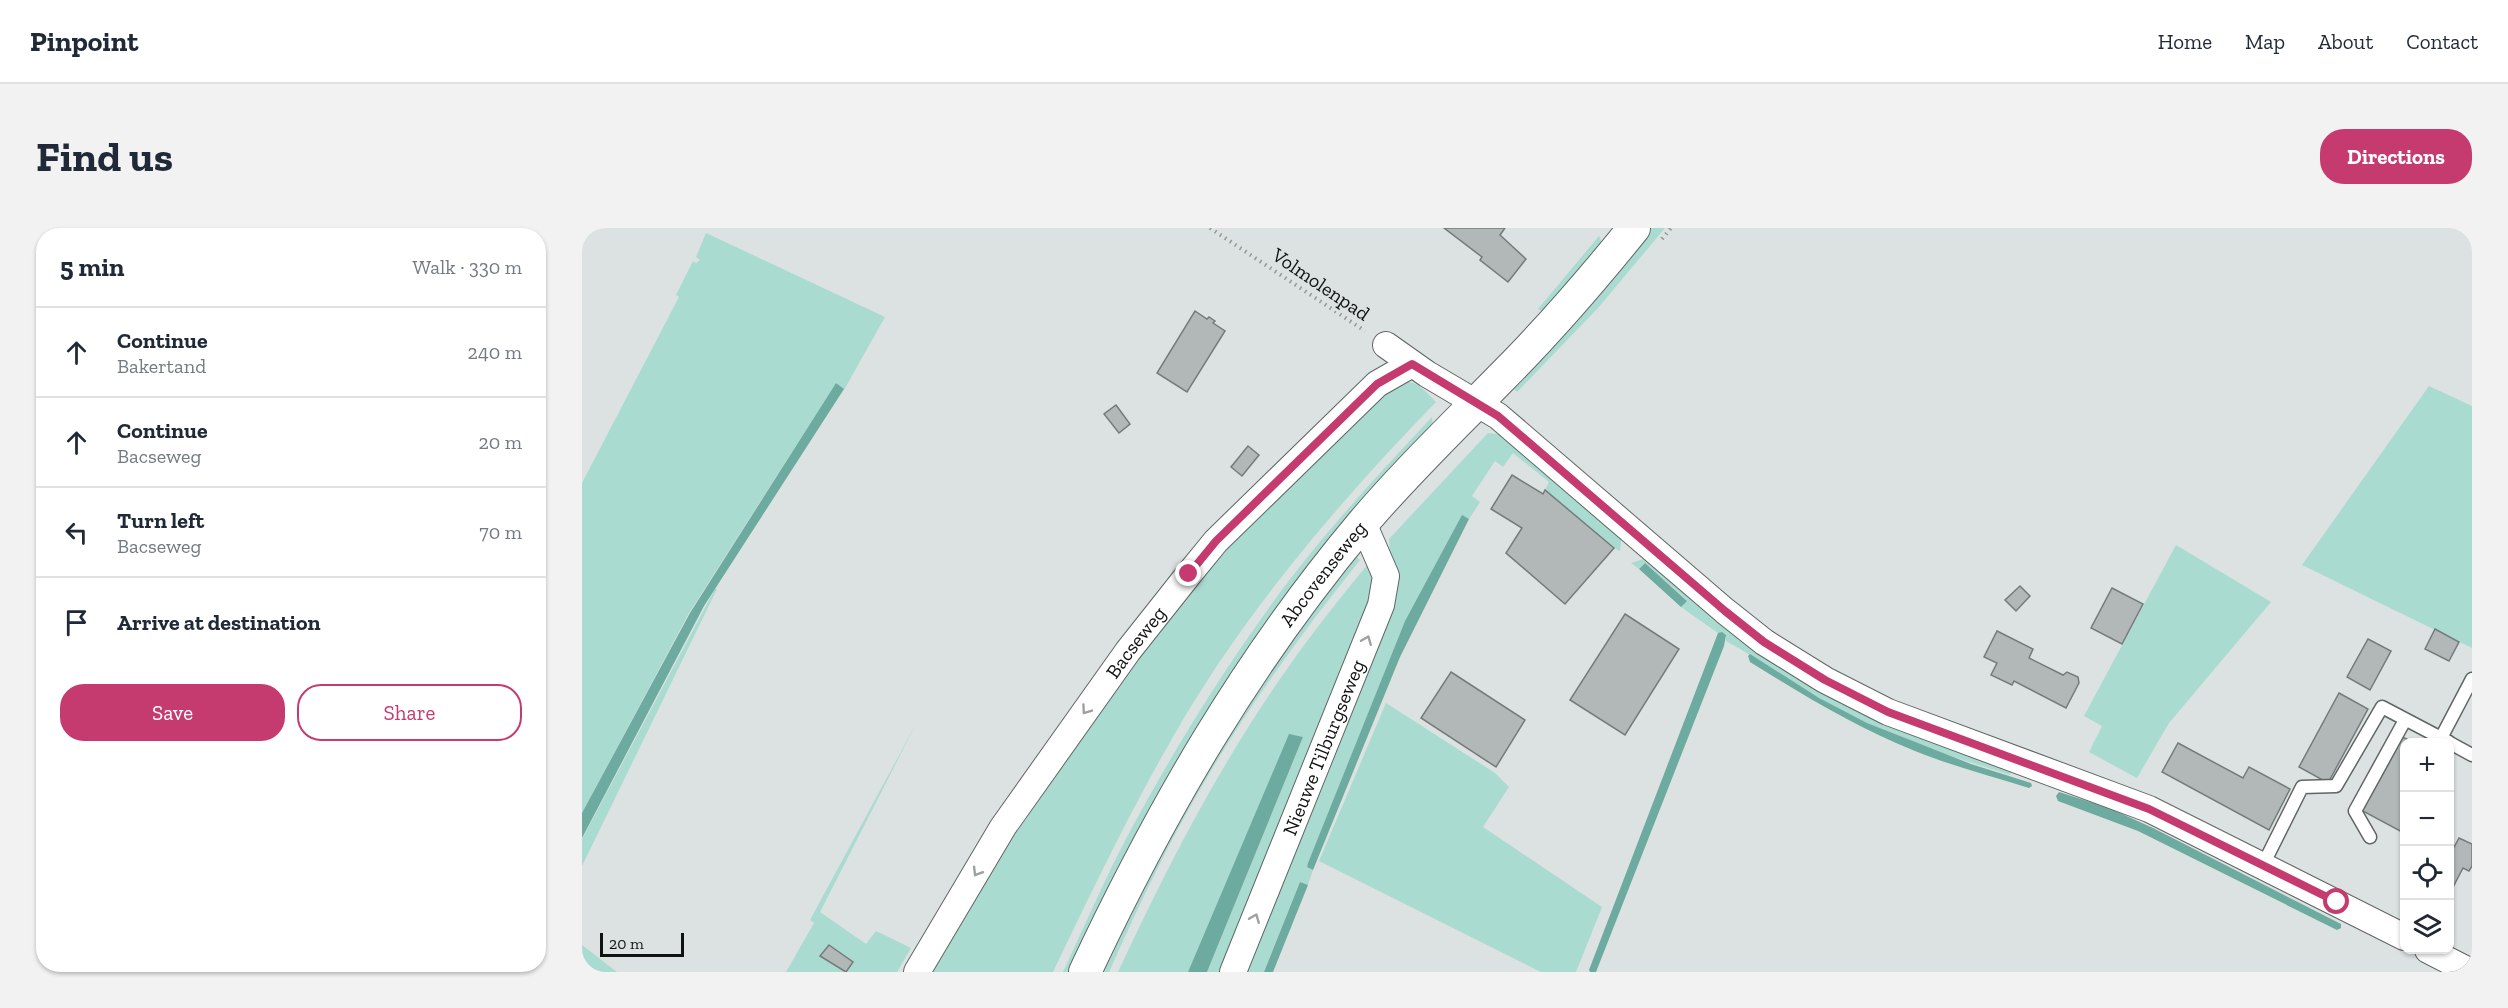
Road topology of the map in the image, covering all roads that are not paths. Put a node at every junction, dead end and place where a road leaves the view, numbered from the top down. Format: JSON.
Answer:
{"nodes":[{"id":1,"x":1634,"y":228,"type":"edge"},
{"id":2,"x":1386,"y":345,"type":"road end"},
{"id":3,"x":1412,"y":364,"type":"junction"},
{"id":4,"x":1475,"y":403,"type":"junction"},
{"id":5,"x":1363,"y":523,"type":"junction"},
{"id":6,"x":2472,"y":680,"type":"edge"},
{"id":7,"x":2405,"y":720,"type":"junction"},
{"id":8,"x":2441,"y":738,"type":"edge"},
{"id":9,"x":2448,"y":738,"type":"edge"},
{"id":10,"x":2454,"y":745,"type":"edge"},
{"id":11,"x":2472,"y":755,"type":"edge"},
{"id":12,"x":2370,"y":837,"type":"dead end"},
{"id":13,"x":2263,"y":865,"type":"junction"},
{"id":14,"x":2400,"y":935,"type":"edge"},
{"id":15,"x":2436,"y":954,"type":"edge"},
{"id":16,"x":917,"y":972,"type":"edge"},
{"id":17,"x":1085,"y":972,"type":"edge"},
{"id":18,"x":1233,"y":972,"type":"edge"},
{"id":19,"x":2471,"y":972,"type":"edge"}],
"edges":[{"from":1,"to":4,"type":"street","name":"Abcovenseweg"},
{"from":2,"to":3,"type":"street"},
{"from":3,"to":4,"type":"street"},
{"from":3,"to":16,"type":"street","name":"Bacseweg","one_way":true},
{"from":4,"to":5,"type":"street","name":"Abcovenseweg"},
{"from":4,"to":13,"type":"street"},
{"from":5,"to":17,"type":"street","name":"Abcovenseweg"},
{"from":18,"to":5,"type":"street","name":"Nieuwe Tilburgseweg","one_way":true},
{"from":6,"to":9,"type":"lane"},
{"from":7,"to":8,"type":"lane"},
{"from":7,"to":12,"type":"lane"},
{"from":7,"to":13,"type":"lane"},
{"from":10,"to":11,"type":"lane"},
{"from":13,"to":14,"type":"street"},
{"from":15,"to":19,"type":"street"}]}
